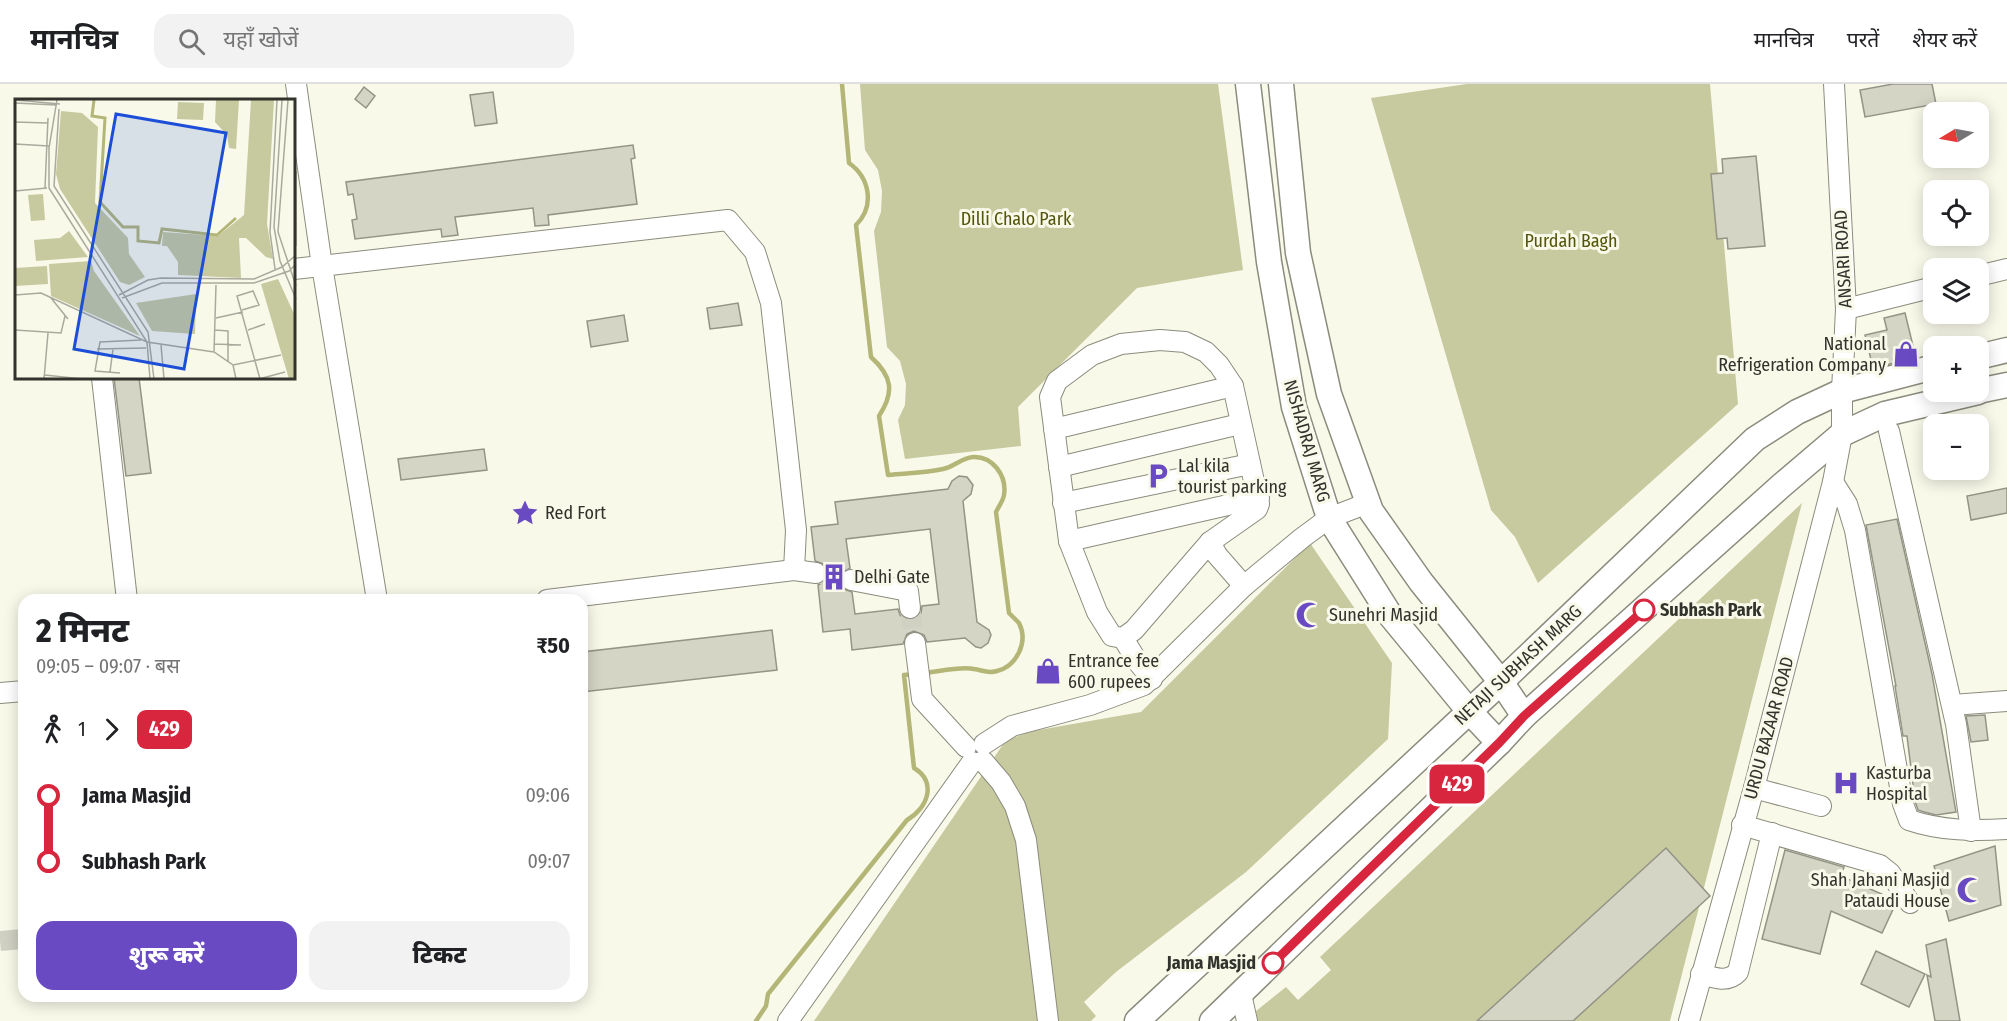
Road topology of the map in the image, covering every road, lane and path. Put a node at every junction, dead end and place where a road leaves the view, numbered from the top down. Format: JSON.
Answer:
{"nodes":[{"id":1,"x":296,"y":84,"type":"edge"},
{"id":2,"x":1248,"y":84,"type":"edge"},
{"id":3,"x":1281,"y":84,"type":"edge"},
{"id":4,"x":1834,"y":84,"type":"edge"},
{"id":5,"x":322,"y":266,"type":"junction"},
{"id":6,"x":296,"y":269,"type":"edge"},
{"id":7,"x":2007,"y":269,"type":"edge"},
{"id":8,"x":1989,"y":273,"type":"edge"},
{"id":9,"x":1923,"y":290,"type":"edge"},
{"id":10,"x":1846,"y":309,"type":"junction"},
{"id":11,"x":2007,"y":350,"type":"edge"},
{"id":12,"x":1989,"y":354,"type":"edge"},
{"id":13,"x":1923,"y":370,"type":"edge"},
{"id":14,"x":102,"y":380,"type":"edge"},
{"id":15,"x":2007,"y":385,"type":"edge"},
{"id":16,"x":1233,"y":387,"type":"junction"},
{"id":17,"x":1989,"y":389,"type":"edge"},
{"id":18,"x":1842,"y":391,"type":"junction"},
{"id":19,"x":1936,"y":402,"type":"edge"},
{"id":20,"x":1240,"y":423,"type":"junction"},
{"id":21,"x":1054,"y":429,"type":"junction"},
{"id":22,"x":1889,"y":431,"type":"dead end"},
{"id":23,"x":1842,"y":434,"type":"junction"},
{"id":24,"x":1250,"y":464,"type":"junction"},
{"id":25,"x":1059,"y":467,"type":"junction"},
{"id":26,"x":1833,"y":482,"type":"junction"},
{"id":27,"x":1258,"y":498,"type":"junction"},
{"id":28,"x":1062,"y":503,"type":"junction"},
{"id":29,"x":1368,"y":503,"type":"junction"},
{"id":30,"x":1329,"y":518,"type":"junction"},
{"id":31,"x":1069,"y":541,"type":"junction"},
{"id":32,"x":1210,"y":542,"type":"junction"},
{"id":33,"x":794,"y":570,"type":"junction"},
{"id":34,"x":816,"y":573,"type":"tunnel mouth"},
{"id":35,"x":851,"y":580,"type":"tunnel mouth"},
{"id":36,"x":1244,"y":586,"type":"junction"},
{"id":37,"x":125,"y":594,"type":"edge"},
{"id":38,"x":376,"y":594,"type":"edge"},
{"id":39,"x":588,"y":595,"type":"edge"},
{"id":40,"x":910,"y":608,"type":"tunnel mouth"},
{"id":41,"x":1123,"y":638,"type":"junction"},
{"id":42,"x":916,"y":650,"type":"tunnel mouth"},
{"id":43,"x":1152,"y":679,"type":"junction"},
{"id":44,"x":1501,"y":682,"type":"junction"},
{"id":45,"x":18,"y":692,"type":"edge"},
{"id":46,"x":0,"y":693,"type":"edge"},
{"id":47,"x":2007,"y":701,"type":"edge"},
{"id":48,"x":1952,"y":705,"type":"junction"},
{"id":49,"x":1469,"y":711,"type":"junction"},
{"id":50,"x":1524,"y":716,"type":"junction"},
{"id":51,"x":1499,"y":743,"type":"junction"},
{"id":52,"x":976,"y":753,"type":"junction"},
{"id":53,"x":1754,"y":788,"type":"junction"},
{"id":54,"x":1821,"y":806,"type":"dead end"},
{"id":55,"x":1742,"y":825,"type":"junction"},
{"id":56,"x":2007,"y":829,"type":"edge"},
{"id":57,"x":1971,"y":831,"type":"junction"},
{"id":58,"x":1772,"y":833,"type":"junction"},
{"id":59,"x":1910,"y":903,"type":"dead end"},
{"id":60,"x":1701,"y":974,"type":"junction"},
{"id":61,"x":1241,"y":994,"type":"junction"},
{"id":62,"x":788,"y":1021,"type":"edge"},
{"id":63,"x":1048,"y":1021,"type":"edge"},
{"id":64,"x":1137,"y":1021,"type":"edge"},
{"id":65,"x":1212,"y":1021,"type":"edge"},
{"id":66,"x":1247,"y":1021,"type":"edge"},
{"id":67,"x":1689,"y":1021,"type":"edge"}],
"edges":[{"from":1,"to":5,"type":"street"},
{"from":2,"to":30,"type":"main road","name":"NISHADRAJ MARG"},
{"from":3,"to":29,"type":"main road","name":"NISHADRAJ MARG"},
{"from":4,"to":10,"type":"street","name":"ANSARI ROAD"},
{"from":5,"to":6,"type":"street"},
{"from":5,"to":33,"type":"street"},
{"from":5,"to":38,"type":"street"},
{"from":7,"to":8,"type":"street"},
{"from":9,"to":10,"type":"street"},
{"from":10,"to":18,"type":"street","name":"ANSARI ROAD"},
{"from":11,"to":12,"type":"main road"},
{"from":13,"to":18,"type":"main road","name":"NETAJI SUBHASH MARG"},
{"from":14,"to":37,"type":"street"},
{"from":15,"to":17,"type":"main road"},
{"from":16,"to":20,"type":"street"},
{"from":16,"to":21,"type":"street"},
{"from":16,"to":21,"type":"street"},
{"from":18,"to":23,"type":"street","name":"ANSARI ROAD"},
{"from":18,"to":44,"type":"main road","name":"NETAJI SUBHASH MARG"},
{"from":19,"to":23,"type":"main road"},
{"from":20,"to":24,"type":"street"},
{"from":20,"to":25,"type":"street"},
{"from":21,"to":25,"type":"street"},
{"from":22,"to":48,"type":"street"},
{"from":23,"to":26,"type":"street","name":"URDU BAZAAR ROAD"},
{"from":23,"to":50,"type":"main road"},
{"from":24,"to":27,"type":"street"},
{"from":24,"to":28,"type":"street"},
{"from":25,"to":28,"type":"street"},
{"from":26,"to":53,"type":"street","name":"URDU BAZAAR ROAD"},
{"from":26,"to":57,"type":"street"},
{"from":27,"to":31,"type":"street"},
{"from":27,"to":32,"type":"street"},
{"from":28,"to":31,"type":"street"},
{"from":29,"to":30,"type":"street"},
{"from":29,"to":44,"type":"main road","name":"NISHADRAJ MARG"},
{"from":30,"to":36,"type":"street"},
{"from":30,"to":49,"type":"main road","name":"NISHADRAJ MARG"},
{"from":31,"to":41,"type":"street"},
{"from":32,"to":36,"type":"street"},
{"from":32,"to":41,"type":"street"},
{"from":33,"to":34,"type":"street"},
{"from":33,"to":39,"type":"street"},
{"from":35,"to":40,"type":"street"},
{"from":36,"to":43,"type":"street"},
{"from":41,"to":43,"type":"street"},
{"from":42,"to":52,"type":"street"},
{"from":43,"to":52,"type":"street"},
{"from":44,"to":49,"type":"main road","name":"NETAJI SUBHASH MARG"},
{"from":44,"to":50,"type":"main road","name":"NISHADRAJ MARG"},
{"from":45,"to":46,"type":"street"},
{"from":47,"to":48,"type":"street"},
{"from":48,"to":57,"type":"street"},
{"from":49,"to":51,"type":"main road","name":"NISHADRAJ MARG"},
{"from":49,"to":64,"type":"main road","name":"NETAJI SUBHASH MARG"},
{"from":50,"to":51,"type":"main road"},
{"from":51,"to":61,"type":"main road"},
{"from":52,"to":62,"type":"street"},
{"from":52,"to":63,"type":"street"},
{"from":53,"to":54,"type":"street"},
{"from":53,"to":55,"type":"street","name":"URDU BAZAAR ROAD"},
{"from":55,"to":58,"type":"street"},
{"from":55,"to":60,"type":"street","name":"URDU BAZAAR ROAD"},
{"from":56,"to":57,"type":"street"},
{"from":58,"to":59,"type":"street"},
{"from":58,"to":60,"type":"street"},
{"from":60,"to":67,"type":"street","name":"URDU BAZAAR ROAD"},
{"from":61,"to":65,"type":"main road"},
{"from":61,"to":66,"type":"street"}]}
